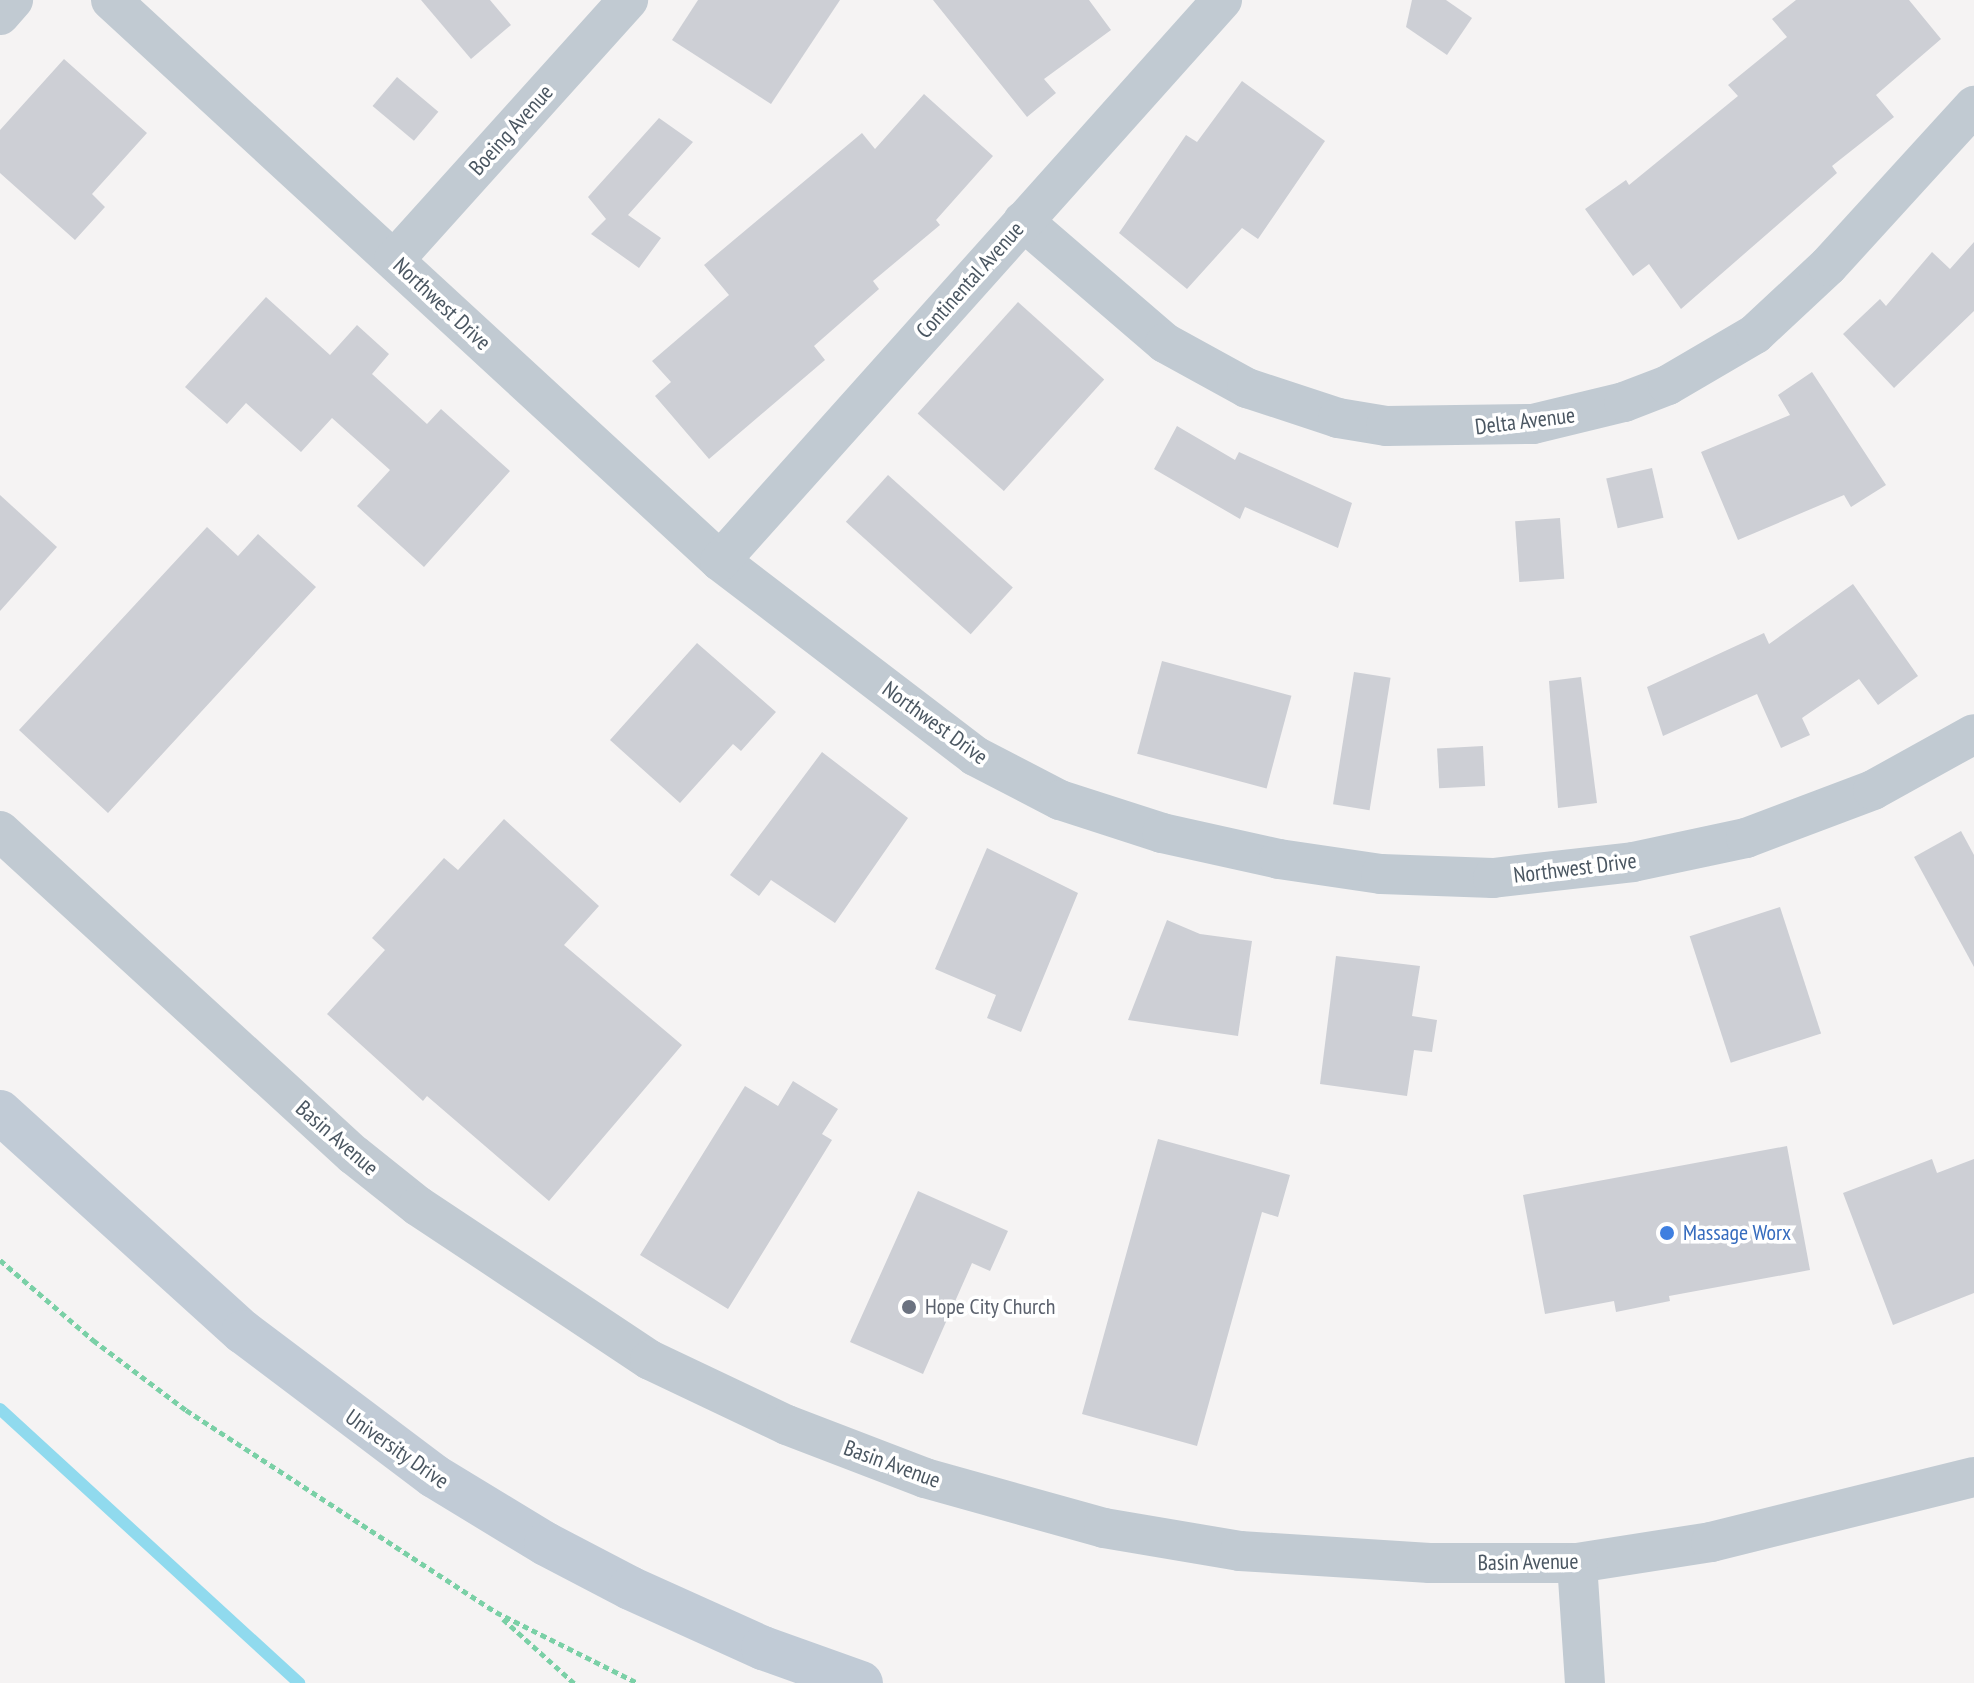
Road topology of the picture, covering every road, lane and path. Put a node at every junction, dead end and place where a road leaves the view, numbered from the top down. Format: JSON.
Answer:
{"nodes":[{"id":1,"x":13,"y":0,"type":"edge"},
{"id":2,"x":111,"y":0,"type":"edge"},
{"id":3,"x":628,"y":0,"type":"edge"},
{"id":4,"x":1222,"y":0,"type":"edge"},
{"id":5,"x":0,"y":15,"type":"edge"},
{"id":6,"x":1974,"y":106,"type":"edge"},
{"id":7,"x":1023,"y":221,"type":"junction"},
{"id":8,"x":394,"y":260,"type":"junction"},
{"id":9,"x":720,"y":561,"type":"junction"},
{"id":10,"x":1974,"y":734,"type":"edge"},
{"id":11,"x":0,"y":831,"type":"edge"},
{"id":12,"x":0,"y":1112,"type":"edge"},
{"id":13,"x":0,"y":1260,"type":"edge"},
{"id":14,"x":1974,"y":1477,"type":"edge"},
{"id":15,"x":1577,"y":1563,"type":"junction"},
{"id":16,"x":496,"y":1612,"type":"junction"},
{"id":17,"x":574,"y":1683,"type":"edge"},
{"id":18,"x":638,"y":1683,"type":"edge"},
{"id":19,"x":861,"y":1683,"type":"edge"},
{"id":20,"x":1585,"y":1683,"type":"edge"}],
"edges":[{"from":1,"to":5,"type":"street"},
{"from":2,"to":8,"type":"street","name":"Northwest Drive"},
{"from":3,"to":8,"type":"street","name":"Boeing Avenue"},
{"from":4,"to":7,"type":"street","name":"Continental Avenue"},
{"from":6,"to":7,"type":"street","name":"Delta Avenue"},
{"from":7,"to":9,"type":"street","name":"Continental Avenue"},
{"from":8,"to":9,"type":"street","name":"Northwest Drive"},
{"from":9,"to":10,"type":"street","name":"Northwest Drive"},
{"from":11,"to":15,"type":"street","name":"Basin Avenue"},
{"from":12,"to":19,"type":"main road","name":"University Drive"},
{"from":13,"to":16,"type":"path"},
{"from":14,"to":15,"type":"street","name":"Basin Avenue"},
{"from":15,"to":20,"type":"street"},
{"from":16,"to":17,"type":"path"},
{"from":16,"to":18,"type":"path"}]}
